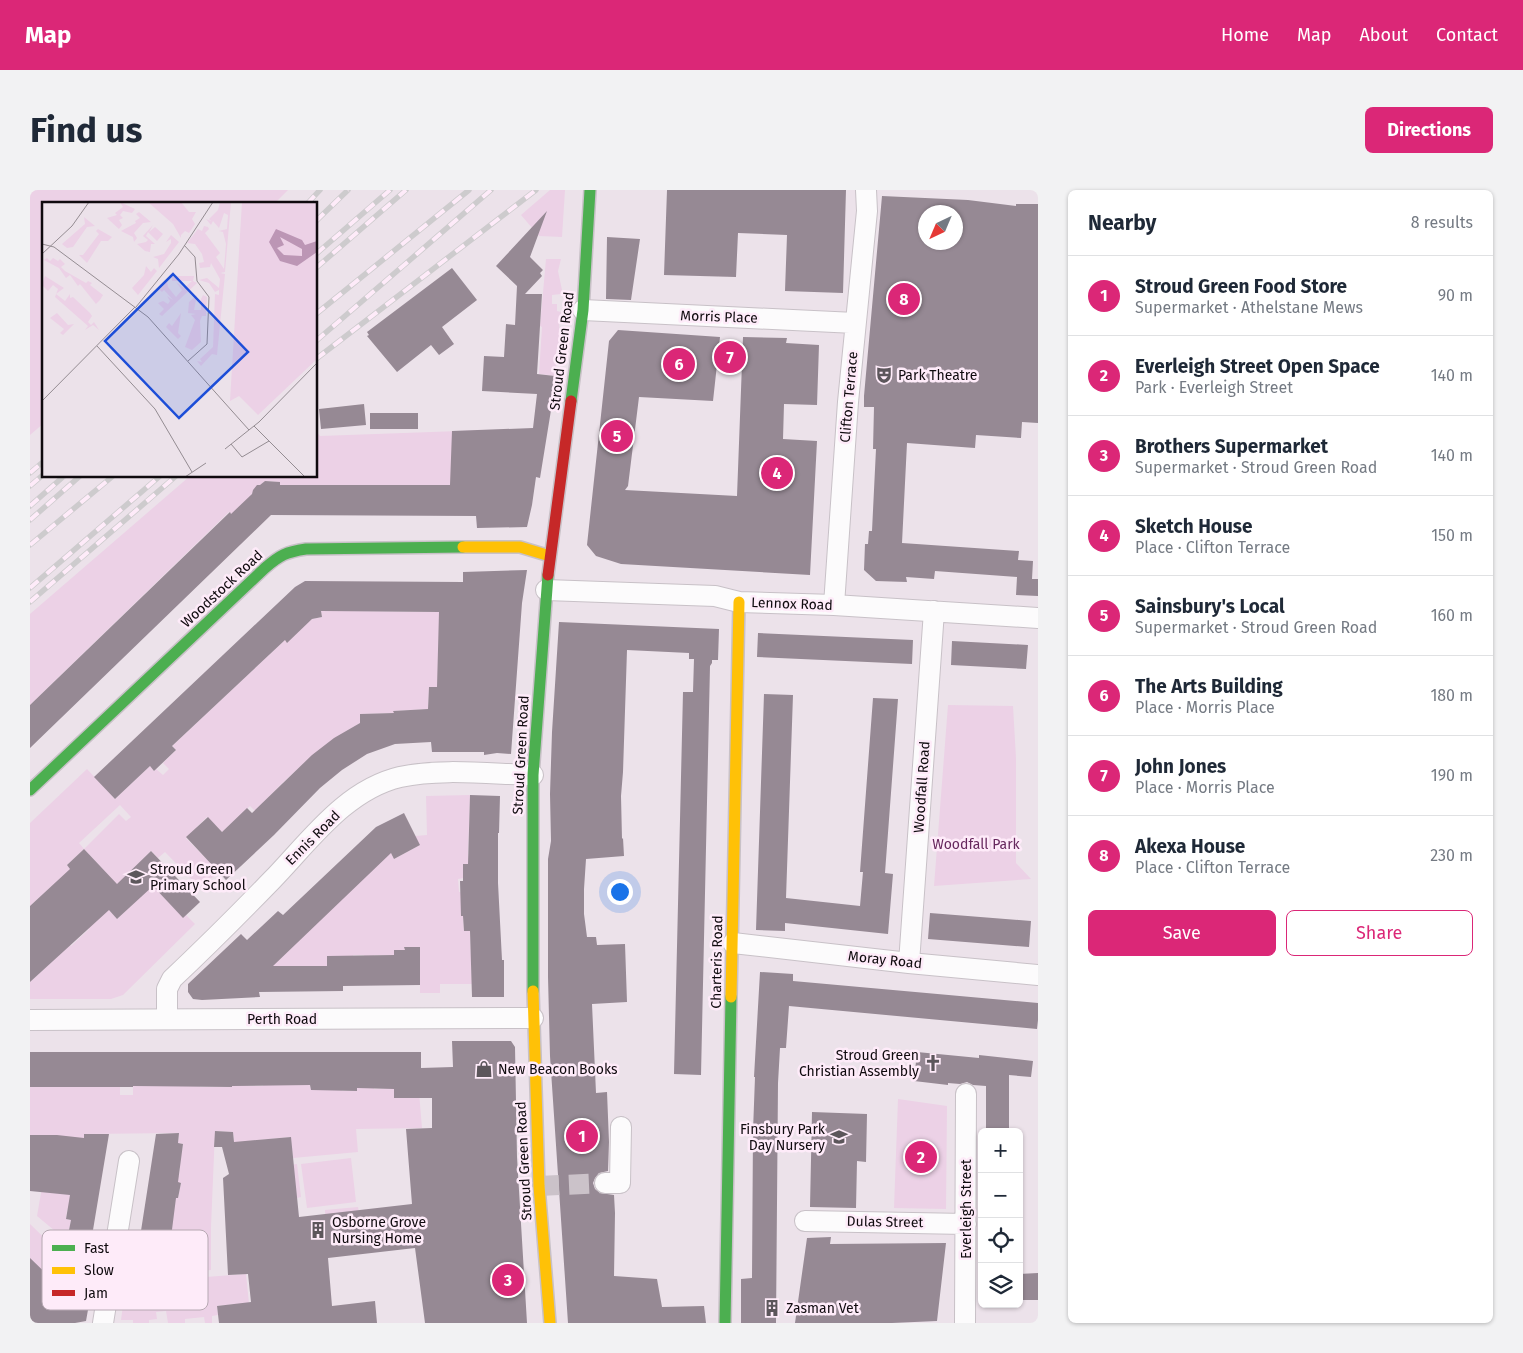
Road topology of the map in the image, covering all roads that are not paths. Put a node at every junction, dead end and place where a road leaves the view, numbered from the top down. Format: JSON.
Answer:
{"nodes":[{"id":1,"x":590,"y":190,"type":"edge"},
{"id":2,"x":866,"y":190,"type":"edge"},
{"id":3,"x":583,"y":310,"type":"junction"},
{"id":4,"x":855,"y":323,"type":"junction"},
{"id":5,"x":550,"y":556,"type":"junction"},
{"id":6,"x":546,"y":590,"type":"junction"},
{"id":7,"x":739,"y":602,"type":"junction"},
{"id":8,"x":834,"y":605,"type":"junction"},
{"id":9,"x":934,"y":611,"type":"junction"},
{"id":10,"x":1038,"y":618,"type":"edge"},
{"id":11,"x":533,"y":775,"type":"junction"},
{"id":12,"x":30,"y":790,"type":"edge"},
{"id":13,"x":733,"y":943,"type":"junction"},
{"id":14,"x":909,"y":963,"type":"junction"},
{"id":15,"x":1038,"y":975,"type":"edge"},
{"id":16,"x":534,"y":1018,"type":"junction"},
{"id":17,"x":167,"y":1019,"type":"junction"},
{"id":18,"x":30,"y":1020,"type":"edge"},
{"id":19,"x":966,"y":1094,"type":"dead end"},
{"id":20,"x":621,"y":1127,"type":"dead end"},
{"id":21,"x":129,"y":1161,"type":"dead end"},
{"id":22,"x":604,"y":1183,"type":"tunnel mouth"},
{"id":23,"x":805,"y":1221,"type":"dead end"},
{"id":24,"x":966,"y":1224,"type":"junction"},
{"id":25,"x":118,"y":1230,"type":"edge"},
{"id":26,"x":105,"y":1310,"type":"edge"},
{"id":27,"x":103,"y":1323,"type":"edge"},
{"id":28,"x":550,"y":1323,"type":"edge"},
{"id":29,"x":725,"y":1323,"type":"edge"},
{"id":30,"x":965,"y":1323,"type":"edge"}],
"edges":[{"from":1,"to":3,"type":"main road","name":"Stroud Green Road"},
{"from":2,"to":4,"type":"street","name":"Clifton Terrace"},
{"from":3,"to":4,"type":"street","name":"Morris Place"},
{"from":3,"to":5,"type":"main road","name":"Stroud Green Road"},
{"from":4,"to":8,"type":"street","name":"Clifton Terrace"},
{"from":5,"to":6,"type":"main road","name":"Stroud Green Road"},
{"from":5,"to":12,"type":"main road","name":"Woodstock Road"},
{"from":6,"to":7,"type":"street","name":"Lennox Road"},
{"from":6,"to":11,"type":"main road","name":"Stroud Green Road"},
{"from":7,"to":8,"type":"street","name":"Lennox Road"},
{"from":7,"to":13,"type":"main road","name":"Charteris Road"},
{"from":8,"to":9,"type":"street","name":"Lennox Road"},
{"from":9,"to":10,"type":"street","name":"Lennox Road"},
{"from":9,"to":14,"type":"street","name":"Woodfall Road"},
{"from":11,"to":16,"type":"main road","name":"Stroud Green Road"},
{"from":11,"to":17,"type":"street","name":"Ennis Road"},
{"from":13,"to":14,"type":"street","name":"Moray Road"},
{"from":13,"to":29,"type":"main road","name":"Charteris Road"},
{"from":14,"to":15,"type":"street","name":"Moray Road"},
{"from":16,"to":17,"type":"street","name":"Perth Road"},
{"from":16,"to":28,"type":"main road","name":"Stroud Green Road"},
{"from":17,"to":18,"type":"street","name":"Perth Road"},
{"from":19,"to":24,"type":"street","name":"Everleigh Street"},
{"from":20,"to":22,"type":"street"},
{"from":21,"to":25,"type":"street"},
{"from":23,"to":24,"type":"street","name":"Dulas Street"},
{"from":24,"to":30,"type":"street","name":"Everleigh Street"},
{"from":26,"to":27,"type":"street"}]}
